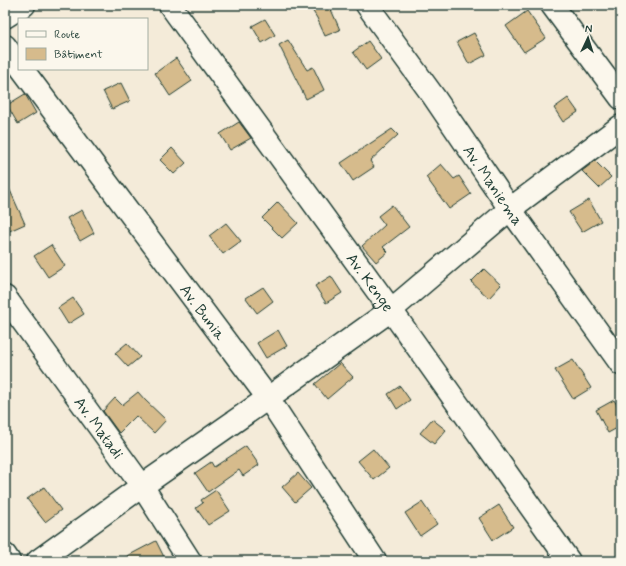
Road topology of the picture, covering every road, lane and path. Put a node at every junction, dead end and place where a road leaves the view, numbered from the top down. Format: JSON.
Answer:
{"nodes":[{"id":1,"x":24,"y":5,"type":"edge"},
{"id":2,"x":170,"y":5,"type":"edge"},
{"id":3,"x":367,"y":5,"type":"edge"},
{"id":4,"x":552,"y":5,"type":"edge"},
{"id":5,"x":5,"y":17,"type":"edge"},
{"id":6,"x":5,"y":46,"type":"edge"},
{"id":7,"x":18,"y":64,"type":"edge"},
{"id":8,"x":23,"y":70,"type":"edge"},
{"id":9,"x":621,"y":98,"type":"edge"},
{"id":10,"x":621,"y":126,"type":"edge"},
{"id":11,"x":510,"y":209,"type":"junction"},
{"id":12,"x":5,"y":297,"type":"edge"},
{"id":13,"x":391,"y":310,"type":"junction"},
{"id":14,"x":621,"y":364,"type":"edge"},
{"id":15,"x":268,"y":398,"type":"junction"},
{"id":16,"x":142,"y":486,"type":"junction"},
{"id":17,"x":5,"y":555,"type":"edge"},
{"id":18,"x":9,"y":561,"type":"edge"},
{"id":19,"x":38,"y":561,"type":"edge"},
{"id":20,"x":190,"y":561,"type":"edge"},
{"id":21,"x":375,"y":561,"type":"edge"},
{"id":22,"x":570,"y":561,"type":"edge"}],
"edges":[{"from":1,"to":5,"type":"street"},
{"from":2,"to":13,"type":"street","name":"Av. Kenge"},
{"from":3,"to":11,"type":"street","name":"Av. Maniema"},
{"from":4,"to":9,"type":"street"},
{"from":6,"to":7,"type":"street"},
{"from":8,"to":15,"type":"street","name":"Av. Bunia"},
{"from":10,"to":11,"type":"street"},
{"from":11,"to":13,"type":"street"},
{"from":11,"to":14,"type":"street","name":"Av. Maniema"},
{"from":12,"to":16,"type":"street","name":"Av. Matadi"},
{"from":13,"to":15,"type":"street"},
{"from":13,"to":22,"type":"street","name":"Av. Kenge"},
{"from":15,"to":16,"type":"street"},
{"from":15,"to":21,"type":"street","name":"Av. Bunia"},
{"from":16,"to":19,"type":"street"},
{"from":16,"to":20,"type":"street","name":"Av. Matadi"},
{"from":17,"to":18,"type":"street"}]}
